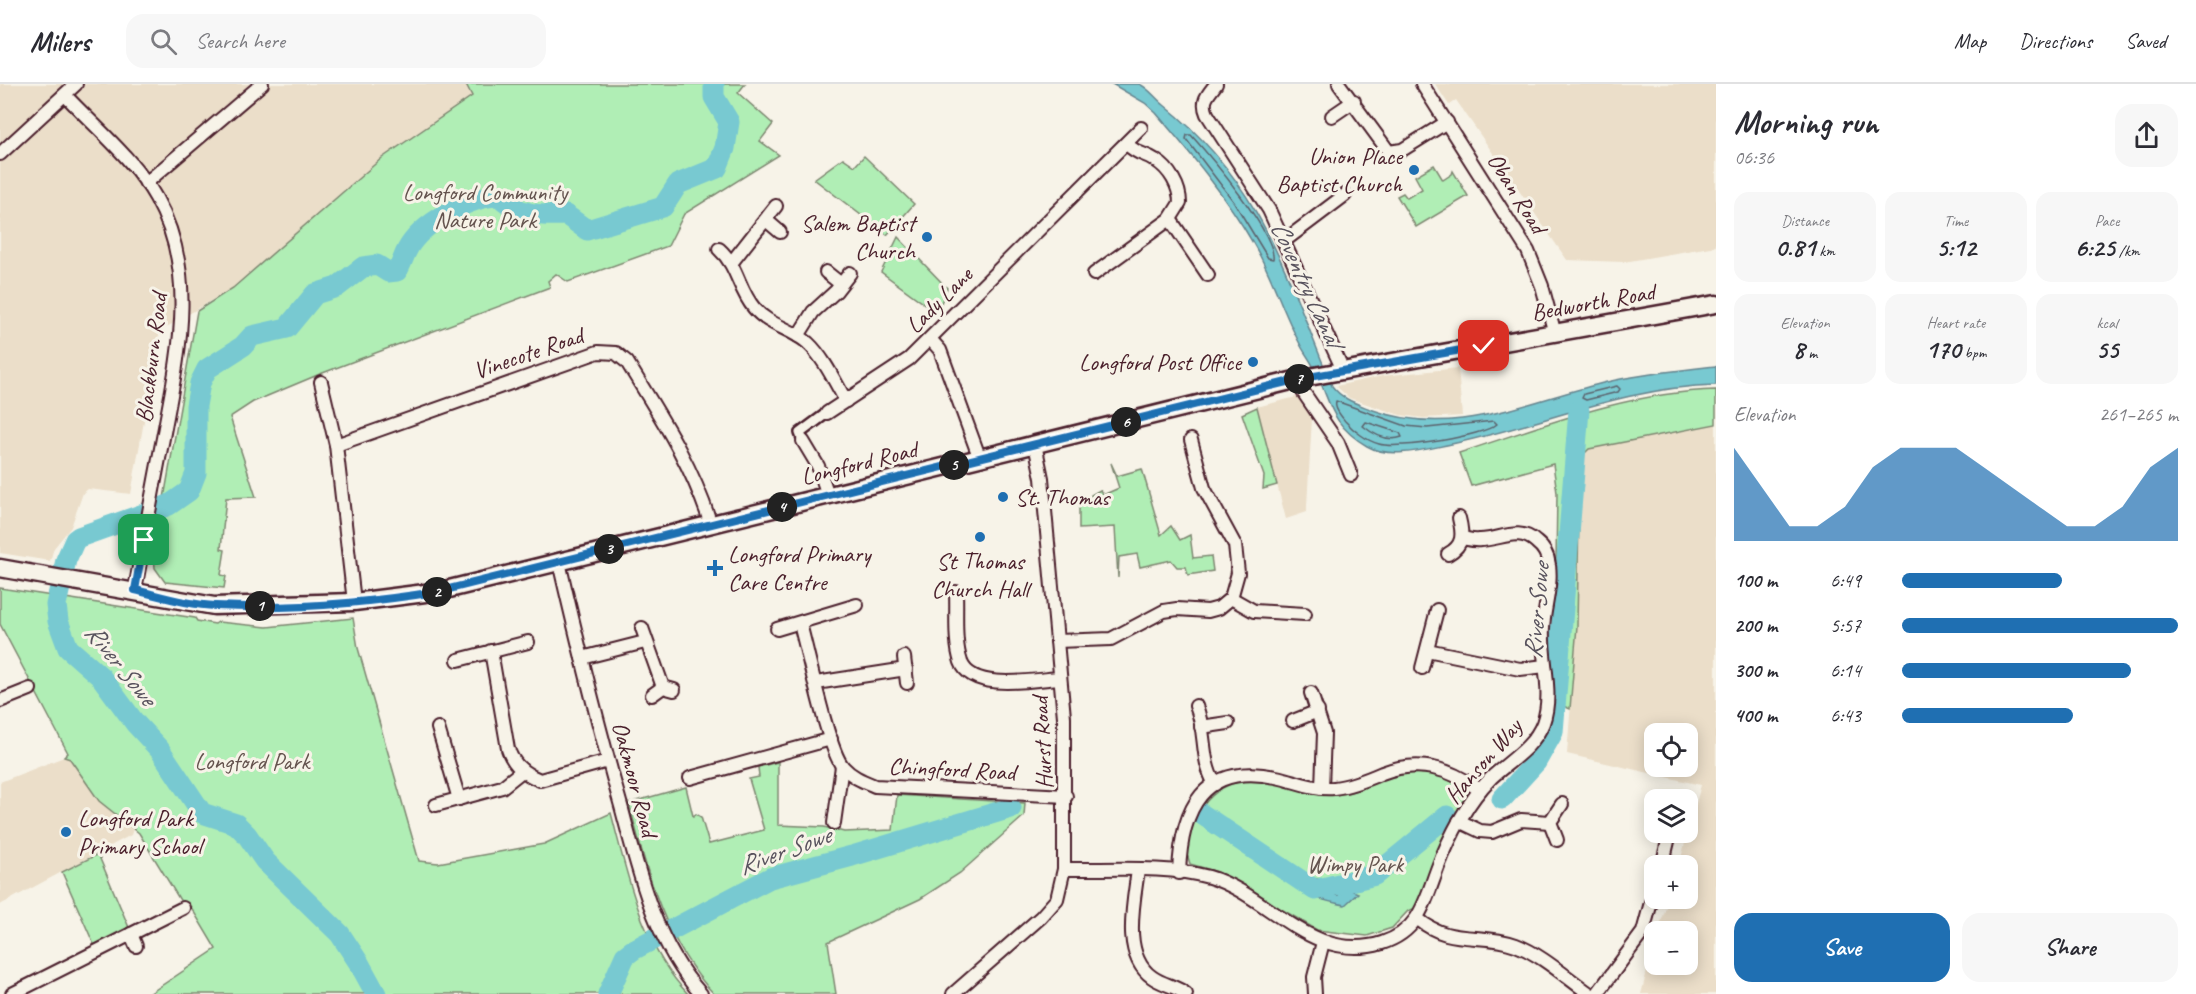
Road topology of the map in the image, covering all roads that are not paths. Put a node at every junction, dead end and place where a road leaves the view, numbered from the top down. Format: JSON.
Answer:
{"nodes":[{"id":1,"x":76,"y":84,"type":"edge"},
{"id":2,"x":262,"y":84,"type":"edge"},
{"id":3,"x":1216,"y":84,"type":"edge"},
{"id":4,"x":1339,"y":84,"type":"edge"},
{"id":5,"x":1422,"y":84,"type":"edge"},
{"id":6,"x":65,"y":95,"type":"junction"},
{"id":7,"x":1354,"y":101,"type":"junction"},
{"id":8,"x":1332,"y":116,"type":"dead end"},
{"id":9,"x":1447,"y":122,"type":"junction"},
{"id":10,"x":1141,"y":128,"type":"dead end"},
{"id":11,"x":1127,"y":144,"type":"junction"},
{"id":12,"x":0,"y":154,"type":"edge"},
{"id":13,"x":146,"y":183,"type":"junction"},
{"id":14,"x":1345,"y":195,"type":"dead end"},
{"id":15,"x":776,"y":207,"type":"dead end"},
{"id":16,"x":1170,"y":219,"type":"junction"},
{"id":17,"x":766,"y":220,"type":"junction"},
{"id":18,"x":780,"y":231,"type":"dead end"},
{"id":19,"x":1284,"y":241,"type":"junction"},
{"id":20,"x":719,"y":249,"type":"dead end"},
{"id":21,"x":732,"y":262,"type":"junction"},
{"id":22,"x":826,"y":272,"type":"dead end"},
{"id":23,"x":850,"y":273,"type":"dead end"},
{"id":24,"x":1094,"y":274,"type":"dead end"},
{"id":25,"x":1208,"y":275,"type":"dead end"},
{"id":26,"x":841,"y":284,"type":"junction"},
{"id":27,"x":1716,"y":304,"type":"edge"},
{"id":28,"x":1555,"y":334,"type":"junction"},
{"id":29,"x":798,"y":336,"type":"junction"},
{"id":30,"x":931,"y":340,"type":"junction"},
{"id":31,"x":1339,"y":370,"type":"junction"},
{"id":32,"x":1299,"y":379,"type":"junction"},
{"id":33,"x":321,"y":382,"type":"dead end"},
{"id":34,"x":846,"y":401,"type":"junction"},
{"id":35,"x":827,"y":413,"type":"joint"},
{"id":36,"x":1191,"y":440,"type":"dead end"},
{"id":37,"x":803,"y":441,"type":"joint"},
{"id":38,"x":1035,"y":444,"type":"junction"},
{"id":39,"x":336,"y":446,"type":"junction"},
{"id":40,"x":980,"y":459,"type":"junction"},
{"id":41,"x":1351,"y":475,"type":"dead end"},
{"id":42,"x":828,"y":495,"type":"junction"},
{"id":43,"x":1459,"y":518,"type":"dead end"},
{"id":44,"x":711,"y":525,"type":"junction"},
{"id":45,"x":1462,"y":538,"type":"junction"},
{"id":46,"x":1448,"y":554,"type":"dead end"},
{"id":47,"x":559,"y":562,"type":"junction"},
{"id":48,"x":0,"y":568,"type":"edge"},
{"id":49,"x":135,"y":590,"type":"junction"},
{"id":50,"x":956,"y":592,"type":"dead end"},
{"id":51,"x":1231,"y":598,"type":"junction"},
{"id":52,"x":354,"y":602,"type":"junction"},
{"id":53,"x":857,"y":605,"type":"dead end"},
{"id":54,"x":1437,"y":610,"type":"dead end"},
{"id":55,"x":1305,"y":614,"type":"dead end"},
{"id":56,"x":800,"y":624,"type":"junction"},
{"id":57,"x":642,"y":628,"type":"dead end"},
{"id":58,"x":777,"y":629,"type":"dead end"},
{"id":59,"x":1057,"y":641,"type":"junction"},
{"id":60,"x":528,"y":642,"type":"dead end"},
{"id":61,"x":645,"y":642,"type":"junction"},
{"id":62,"x":490,"y":651,"type":"junction"},
{"id":63,"x":1427,"y":651,"type":"junction"},
{"id":64,"x":582,"y":657,"type":"junction"},
{"id":65,"x":458,"y":660,"type":"dead end"},
{"id":66,"x":1545,"y":666,"type":"junction"},
{"id":67,"x":1422,"y":668,"type":"dead end"},
{"id":68,"x":1059,"y":678,"type":"junction"},
{"id":69,"x":816,"y":683,"type":"junction"},
{"id":70,"x":907,"y":683,"type":"dead end"},
{"id":71,"x":30,"y":689,"type":"dead end"},
{"id":72,"x":1311,"y":693,"type":"dead end"},
{"id":73,"x":652,"y":695,"type":"dead end"},
{"id":74,"x":0,"y":701,"type":"edge"},
{"id":75,"x":1196,"y":706,"type":"dead end"},
{"id":76,"x":1318,"y":711,"type":"junction"},
{"id":77,"x":1293,"y":721,"type":"dead end"},
{"id":78,"x":1227,"y":723,"type":"dead end"},
{"id":79,"x":1202,"y":727,"type":"junction"},
{"id":80,"x":438,"y":728,"type":"dead end"},
{"id":81,"x":831,"y":739,"type":"junction"},
{"id":82,"x":608,"y":761,"type":"junction"},
{"id":83,"x":842,"y":766,"type":"junction"},
{"id":84,"x":522,"y":771,"type":"junction"},
{"id":85,"x":690,"y":778,"type":"dead end"},
{"id":86,"x":1215,"y":784,"type":"junction"},
{"id":87,"x":1322,"y":788,"type":"junction"},
{"id":88,"x":1479,"y":790,"type":"junction"},
{"id":89,"x":1066,"y":796,"type":"junction"},
{"id":90,"x":459,"y":799,"type":"junction"},
{"id":91,"x":1562,"y":804,"type":"dead end"},
{"id":92,"x":436,"y":805,"type":"dead end"},
{"id":93,"x":1459,"y":821,"type":"junction"},
{"id":94,"x":1550,"y":822,"type":"junction"},
{"id":95,"x":834,"y":823,"type":"dead end"},
{"id":96,"x":1557,"y":840,"type":"dead end"},
{"id":97,"x":1064,"y":869,"type":"junction"},
{"id":98,"x":1138,"y":870,"type":"junction"},
{"id":99,"x":1179,"y":873,"type":"junction"},
{"id":100,"x":183,"y":908,"type":"dead end"},
{"id":101,"x":1649,"y":909,"type":"edge"},
{"id":102,"x":1418,"y":919,"type":"junction"},
{"id":103,"x":131,"y":934,"type":"junction"},
{"id":104,"x":1323,"y":942,"type":"junction"},
{"id":105,"x":136,"y":946,"type":"dead end"},
{"id":106,"x":12,"y":994,"type":"edge"},
{"id":107,"x":701,"y":994,"type":"edge"},
{"id":108,"x":953,"y":994,"type":"edge"},
{"id":109,"x":1186,"y":994,"type":"edge"},
{"id":110,"x":1315,"y":994,"type":"edge"},
{"id":111,"x":1590,"y":994,"type":"edge"},
{"id":112,"x":1598,"y":994,"type":"edge"}],
"edges":[{"from":1,"to":6,"type":"street"},
{"from":2,"to":13,"type":"street"},
{"from":3,"to":19,"type":"street"},
{"from":4,"to":7,"type":"street"},
{"from":5,"to":9,"type":"street","name":"Oban Road"},
{"from":6,"to":12,"type":"street"},
{"from":6,"to":13,"type":"street","name":"Blackburn Road"},
{"from":7,"to":8,"type":"street"},
{"from":7,"to":9,"type":"street"},
{"from":9,"to":28,"type":"street","name":"Oban Road"},
{"from":10,"to":11,"type":"street","name":"Lady Lane"},
{"from":11,"to":16,"type":"street"},
{"from":11,"to":30,"type":"street","name":"Lady Lane"},
{"from":13,"to":49,"type":"street","name":"Blackburn Road"},
{"from":14,"to":19,"type":"street"},
{"from":15,"to":17,"type":"street"},
{"from":16,"to":24,"type":"street"},
{"from":16,"to":25,"type":"street"},
{"from":17,"to":18,"type":"street"},
{"from":17,"to":21,"type":"street"},
{"from":19,"to":31,"type":"street"},
{"from":20,"to":21,"type":"street"},
{"from":21,"to":29,"type":"street"},
{"from":22,"to":26,"type":"street"},
{"from":23,"to":26,"type":"street"},
{"from":26,"to":29,"type":"street"},
{"from":27,"to":28,"type":"main road","name":"Bedworth Road"},
{"from":28,"to":31,"type":"main road","name":"Bedworth Road"},
{"from":29,"to":34,"type":"street"},
{"from":30,"to":34,"type":"street","name":"Lady Lane"},
{"from":30,"to":40,"type":"street"},
{"from":31,"to":32,"type":"main road","name":"Longford Road"},
{"from":32,"to":38,"type":"main road","name":"Longford Road"},
{"from":32,"to":41,"type":"street"},
{"from":33,"to":39,"type":"street"},
{"from":34,"to":35,"type":"street","name":"Lady Lane"},
{"from":35,"to":37,"type":"street","name":"Lady Lane"},
{"from":36,"to":51,"type":"street"},
{"from":37,"to":42,"type":"street","name":"Lady Lane"},
{"from":38,"to":40,"type":"main road","name":"Longford Road"},
{"from":38,"to":59,"type":"street","name":"Hurst Road"},
{"from":39,"to":44,"type":"street","name":"Vinecote Road"},
{"from":39,"to":52,"type":"street"},
{"from":40,"to":42,"type":"main road","name":"Longford Road"},
{"from":42,"to":44,"type":"main road","name":"Longford Road"},
{"from":43,"to":45,"type":"street"},
{"from":44,"to":47,"type":"main road","name":"Longford Road"},
{"from":45,"to":46,"type":"street"},
{"from":45,"to":66,"type":"street","name":"Hanson Way"},
{"from":47,"to":52,"type":"main road","name":"Longford Road"},
{"from":47,"to":64,"type":"street","name":"Oakmoor Road"},
{"from":48,"to":49,"type":"main road","name":"Longford Road"},
{"from":49,"to":52,"type":"main road","name":"Longford Road"},
{"from":50,"to":68,"type":"street"},
{"from":51,"to":55,"type":"street"},
{"from":51,"to":59,"type":"street"},
{"from":53,"to":56,"type":"street"},
{"from":54,"to":63,"type":"street"},
{"from":56,"to":58,"type":"street"},
{"from":56,"to":69,"type":"street"},
{"from":57,"to":61,"type":"street"},
{"from":59,"to":68,"type":"street","name":"Hurst Road"},
{"from":60,"to":62,"type":"street"},
{"from":61,"to":64,"type":"street"},
{"from":61,"to":73,"type":"street"},
{"from":62,"to":65,"type":"street"},
{"from":62,"to":84,"type":"street"},
{"from":63,"to":66,"type":"street"},
{"from":63,"to":67,"type":"street"},
{"from":64,"to":82,"type":"street","name":"Oakmoor Road"},
{"from":66,"to":88,"type":"street","name":"Hanson Way"},
{"from":68,"to":89,"type":"street","name":"Hurst Road"},
{"from":69,"to":70,"type":"street"},
{"from":69,"to":81,"type":"street"},
{"from":71,"to":74,"type":"street"},
{"from":72,"to":76,"type":"street"},
{"from":75,"to":79,"type":"street"},
{"from":76,"to":77,"type":"street"},
{"from":76,"to":87,"type":"street"},
{"from":78,"to":79,"type":"street"},
{"from":79,"to":86,"type":"street"},
{"from":80,"to":90,"type":"street"},
{"from":81,"to":83,"type":"street"},
{"from":81,"to":85,"type":"street"},
{"from":82,"to":84,"type":"street"},
{"from":82,"to":107,"type":"street","name":"Oakmoor Road"},
{"from":83,"to":89,"type":"street","name":"Chingford Road"},
{"from":83,"to":95,"type":"street"},
{"from":84,"to":90,"type":"street"},
{"from":86,"to":87,"type":"street"},
{"from":86,"to":99,"type":"street"},
{"from":87,"to":88,"type":"street"},
{"from":88,"to":93,"type":"street","name":"Hanson Way"},
{"from":89,"to":97,"type":"street","name":"Hurst Road"},
{"from":90,"to":92,"type":"street"},
{"from":91,"to":94,"type":"street"},
{"from":93,"to":94,"type":"street"},
{"from":93,"to":102,"type":"street","name":"Hanson Way"},
{"from":94,"to":96,"type":"street"},
{"from":97,"to":98,"type":"street","name":"Hanson Way"},
{"from":97,"to":108,"type":"street","name":"Hurst Road"},
{"from":98,"to":99,"type":"street","name":"Hanson Way"},
{"from":98,"to":109,"type":"street"},
{"from":99,"to":104,"type":"street","name":"Hanson Way"},
{"from":100,"to":103,"type":"street"},
{"from":101,"to":112,"type":"street"},
{"from":102,"to":104,"type":"street","name":"Hanson Way"},
{"from":102,"to":111,"type":"street"},
{"from":103,"to":105,"type":"street"},
{"from":103,"to":106,"type":"street"},
{"from":104,"to":110,"type":"street"}]}
